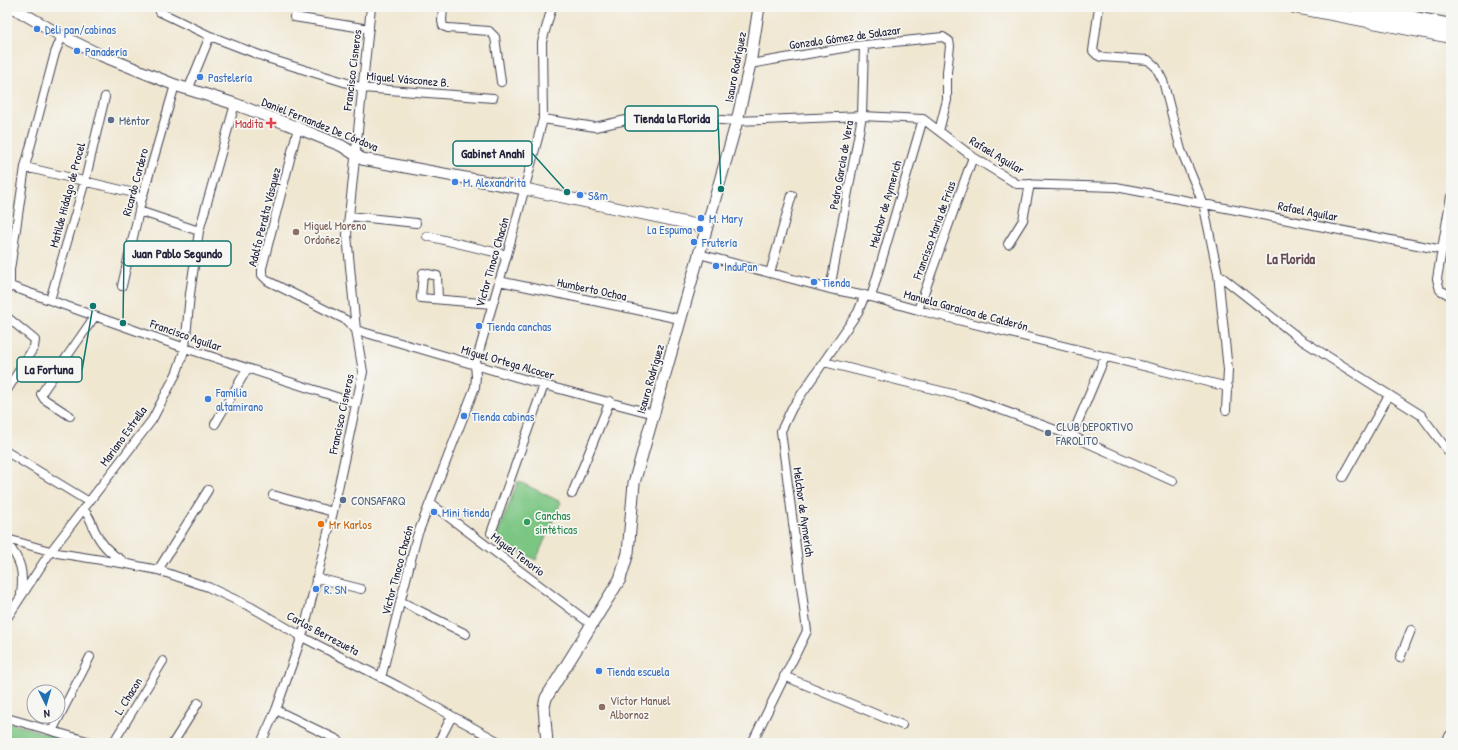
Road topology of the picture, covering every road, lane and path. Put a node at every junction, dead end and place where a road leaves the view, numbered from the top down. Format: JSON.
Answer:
{"nodes":[{"id":1,"x":12,"y":7,"type":"edge"},
{"id":2,"x":371,"y":7,"type":"edge"},
{"id":3,"x":443,"y":7,"type":"edge"},
{"id":4,"x":552,"y":7,"type":"edge"},
{"id":5,"x":759,"y":7,"type":"edge"},
{"id":6,"x":1099,"y":7,"type":"edge"},
{"id":7,"x":1296,"y":7,"type":"edge"},
{"id":8,"x":1356,"y":7,"type":"edge"},
{"id":9,"x":160,"y":12,"type":"dead end"},
{"id":10,"x":1410,"y":12,"type":"edge"},
{"id":11,"x":294,"y":17,"type":"dead end"},
{"id":12,"x":1451,"y":25,"type":"edge"},
{"id":13,"x":369,"y":29,"type":"junction"},
{"id":14,"x":62,"y":36,"type":"junction"},
{"id":15,"x":210,"y":36,"type":"junction"},
{"id":16,"x":1451,"y":37,"type":"edge"},
{"id":17,"x":864,"y":44,"type":"junction"},
{"id":18,"x":750,"y":64,"type":"junction"},
{"id":19,"x":501,"y":82,"type":"dead end"},
{"id":20,"x":175,"y":85,"type":"junction"},
{"id":21,"x":363,"y":88,"type":"junction"},
{"id":22,"x":188,"y":90,"type":"junction"},
{"id":23,"x":105,"y":97,"type":"dead end"},
{"id":24,"x":493,"y":98,"type":"dead end"},
{"id":25,"x":235,"y":104,"type":"junction"},
{"id":26,"x":862,"y":116,"type":"junction"},
{"id":27,"x":543,"y":119,"type":"junction"},
{"id":28,"x":923,"y":119,"type":"junction"},
{"id":29,"x":737,"y":121,"type":"junction"},
{"id":30,"x":298,"y":128,"type":"junction"},
{"id":31,"x":938,"y":131,"type":"junction"},
{"id":32,"x":356,"y":154,"type":"junction"},
{"id":33,"x":973,"y":157,"type":"junction"},
{"id":34,"x":25,"y":167,"type":"junction"},
{"id":35,"x":85,"y":181,"type":"junction"},
{"id":36,"x":1030,"y":184,"type":"junction"},
{"id":37,"x":525,"y":189,"type":"junction"},
{"id":38,"x":792,"y":196,"type":"dead end"},
{"id":39,"x":1451,"y":196,"type":"edge"},
{"id":40,"x":141,"y":202,"type":"junction"},
{"id":41,"x":1203,"y":203,"type":"junction"},
{"id":42,"x":139,"y":211,"type":"junction"},
{"id":43,"x":349,"y":216,"type":"junction"},
{"id":44,"x":416,"y":223,"type":"dead end"},
{"id":45,"x":706,"y":227,"type":"junction"},
{"id":46,"x":199,"y":231,"type":"junction"},
{"id":47,"x":427,"y":236,"type":"dead end"},
{"id":48,"x":1008,"y":244,"type":"dead end"},
{"id":49,"x":1443,"y":250,"type":"junction"},
{"id":50,"x":699,"y":254,"type":"junction"},
{"id":51,"x":507,"y":255,"type":"junction"},
{"id":52,"x":770,"y":274,"type":"junction"},
{"id":53,"x":1218,"y":274,"type":"junction"},
{"id":54,"x":499,"y":281,"type":"junction"},
{"id":55,"x":122,"y":286,"type":"dead end"},
{"id":56,"x":9,"y":289,"type":"edge"},
{"id":57,"x":830,"y":289,"type":"junction"},
{"id":58,"x":868,"y":296,"type":"junction"},
{"id":59,"x":1451,"y":296,"type":"edge"},
{"id":60,"x":50,"y":300,"type":"junction"},
{"id":61,"x":438,"y":300,"type":"dead end"},
{"id":62,"x":492,"y":304,"type":"junction"},
{"id":63,"x":918,"y":310,"type":"junction"},
{"id":64,"x":95,"y":316,"type":"junction"},
{"id":65,"x":7,"y":317,"type":"edge"},
{"id":66,"x":680,"y":319,"type":"junction"},
{"id":67,"x":356,"y":330,"type":"junction"},
{"id":68,"x":185,"y":348,"type":"junction"},
{"id":69,"x":1105,"y":357,"type":"junction"},
{"id":70,"x":824,"y":362,"type":"junction"},
{"id":71,"x":475,"y":365,"type":"junction"},
{"id":72,"x":247,"y":369,"type":"junction"},
{"id":73,"x":544,"y":385,"type":"junction"},
{"id":74,"x":1228,"y":387,"type":"junction"},
{"id":75,"x":7,"y":390,"type":"edge"},
{"id":76,"x":1389,"y":394,"type":"junction"},
{"id":77,"x":610,"y":401,"type":"junction"},
{"id":78,"x":355,"y":403,"type":"junction"},
{"id":79,"x":1226,"y":410,"type":"dead end"},
{"id":80,"x":654,"y":414,"type":"junction"},
{"id":81,"x":70,"y":416,"type":"dead end"},
{"id":82,"x":215,"y":424,"type":"dead end"},
{"id":83,"x":1072,"y":436,"type":"junction"},
{"id":84,"x":7,"y":452,"type":"edge"},
{"id":85,"x":1451,"y":454,"type":"edge"},
{"id":86,"x":1343,"y":477,"type":"dead end"},
{"id":87,"x":1173,"y":481,"type":"dead end"},
{"id":88,"x":208,"y":490,"type":"dead end"},
{"id":89,"x":572,"y":494,"type":"dead end"},
{"id":90,"x":273,"y":495,"type":"dead end"},
{"id":91,"x":89,"y":502,"type":"junction"},
{"id":92,"x":430,"y":503,"type":"junction"},
{"id":93,"x":83,"y":509,"type":"junction"},
{"id":94,"x":333,"y":512,"type":"junction"},
{"id":95,"x":491,"y":533,"type":"dead end"},
{"id":96,"x":7,"y":539,"type":"edge"},
{"id":97,"x":7,"y":543,"type":"edge"},
{"id":98,"x":51,"y":551,"type":"junction"},
{"id":99,"x":127,"y":564,"type":"junction"},
{"id":100,"x":158,"y":570,"type":"junction"},
{"id":101,"x":318,"y":578,"type":"junction"},
{"id":102,"x":362,"y":589,"type":"dead end"},
{"id":103,"x":21,"y":596,"type":"junction"},
{"id":104,"x":400,"y":601,"type":"junction"},
{"id":105,"x":7,"y":618,"type":"edge"},
{"id":106,"x":592,"y":625,"type":"junction"},
{"id":107,"x":1411,"y":630,"type":"dead end"},
{"id":108,"x":466,"y":634,"type":"dead end"},
{"id":109,"x":302,"y":637,"type":"junction"},
{"id":110,"x":90,"y":658,"type":"dead end"},
{"id":111,"x":1400,"y":658,"type":"dead end"},
{"id":112,"x":164,"y":661,"type":"dead end"},
{"id":113,"x":784,"y":676,"type":"junction"},
{"id":114,"x":381,"y":678,"type":"junction"},
{"id":115,"x":198,"y":703,"type":"dead end"},
{"id":116,"x":276,"y":710,"type":"junction"},
{"id":117,"x":452,"y":716,"type":"junction"},
{"id":118,"x":7,"y":718,"type":"edge"},
{"id":119,"x":902,"y":724,"type":"dead end"},
{"id":120,"x":52,"y":731,"type":"junction"},
{"id":121,"x":1451,"y":736,"type":"edge"},
{"id":122,"x":338,"y":740,"type":"dead end"},
{"id":123,"x":94,"y":743,"type":"edge"},
{"id":124,"x":113,"y":743,"type":"edge"},
{"id":125,"x":173,"y":743,"type":"edge"},
{"id":126,"x":261,"y":743,"type":"edge"},
{"id":127,"x":438,"y":743,"type":"edge"},
{"id":128,"x":501,"y":743,"type":"edge"},
{"id":129,"x":547,"y":743,"type":"edge"},
{"id":130,"x":752,"y":743,"type":"edge"},
{"id":131,"x":1446,"y":743,"type":"edge"}],
"edges":[{"from":1,"to":14,"type":"street","name":"Daniel Fernandez De Córdova"},
{"from":2,"to":13,"type":"street","name":"Francisco Cisneros"},
{"from":3,"to":19,"type":"street"},
{"from":4,"to":27,"type":"street","name":"Víctor Tinoco Chacón"},
{"from":5,"to":18,"type":"street","name":"Isauro Rodríguez"},
{"from":6,"to":41,"type":"street"},
{"from":7,"to":16,"type":"main road"},
{"from":8,"to":10,"type":"main road"},
{"from":9,"to":15,"type":"street","name":"Miguel Vásconez B."},
{"from":10,"to":12,"type":"main road"},
{"from":11,"to":13,"type":"street"},
{"from":13,"to":21,"type":"street","name":"Francisco Cisneros"},
{"from":14,"to":20,"type":"street","name":"Daniel Fernandez De Córdova"},
{"from":14,"to":34,"type":"street"},
{"from":15,"to":21,"type":"street","name":"Miguel Vásconez B."},
{"from":15,"to":22,"type":"street"},
{"from":17,"to":18,"type":"street","name":"Gonzalo Gómez de Salazar"},
{"from":17,"to":26,"type":"street","name":"Pedro Garcia de Vera"},
{"from":17,"to":31,"type":"street","name":"Gonzalo Gómez de Salazar"},
{"from":18,"to":29,"type":"street","name":"Isauro Rodríguez"},
{"from":20,"to":22,"type":"street","name":"Daniel Fernandez De Córdova"},
{"from":20,"to":40,"type":"street","name":"Ricardo Cordero"},
{"from":21,"to":24,"type":"street","name":"Miguel Vásconez B."},
{"from":21,"to":32,"type":"street","name":"Francisco Cisneros"},
{"from":22,"to":25,"type":"street","name":"Daniel Fernandez De Córdova"},
{"from":23,"to":35,"type":"street","name":"Matilde Hidalgo de Procel"},
{"from":25,"to":30,"type":"street","name":"Daniel Fernandez De Córdova"},
{"from":25,"to":46,"type":"street","name":"Mariano Estrella"},
{"from":26,"to":28,"type":"street"},
{"from":26,"to":29,"type":"street"},
{"from":26,"to":57,"type":"street","name":"Pedro Garcia de Vera"},
{"from":27,"to":29,"type":"street"},
{"from":27,"to":37,"type":"street","name":"Víctor Tinoco Chacón"},
{"from":28,"to":31,"type":"street","name":"Rafael Aguilar"},
{"from":28,"to":58,"type":"street","name":"Melchor de Aymerich"},
{"from":29,"to":45,"type":"street","name":"Isauro Rodríguez"},
{"from":30,"to":32,"type":"street","name":"Daniel Fernandez De Córdova"},
{"from":30,"to":67,"type":"street","name":"Adolfo Peralta Vásquez"},
{"from":31,"to":33,"type":"street","name":"Rafael Aguilar"},
{"from":32,"to":37,"type":"street","name":"Daniel Fernandez De Córdova"},
{"from":32,"to":43,"type":"street","name":"Francisco Cisneros"},
{"from":33,"to":36,"type":"street","name":"Rafael Aguilar"},
{"from":33,"to":63,"type":"street","name":"Francisco Maria de Frias"},
{"from":34,"to":35,"type":"street"},
{"from":34,"to":56,"type":"street"},
{"from":35,"to":40,"type":"street"},
{"from":35,"to":60,"type":"street","name":"Matilde Hidalgo de Procel"},
{"from":36,"to":41,"type":"street","name":"Rafael Aguilar"},
{"from":36,"to":48,"type":"street"},
{"from":37,"to":45,"type":"street","name":"Daniel Fernandez De Córdova"},
{"from":37,"to":51,"type":"street","name":"Víctor Tinoco Chacón"},
{"from":38,"to":52,"type":"street"},
{"from":39,"to":49,"type":"street"},
{"from":40,"to":42,"type":"street","name":"Ricardo Cordero"},
{"from":41,"to":49,"type":"street","name":"Rafael Aguilar"},
{"from":41,"to":53,"type":"street"},
{"from":42,"to":46,"type":"street"},
{"from":42,"to":55,"type":"street","name":"Ricardo Cordero"},
{"from":43,"to":44,"type":"street"},
{"from":43,"to":67,"type":"street","name":"Francisco Cisneros"},
{"from":45,"to":50,"type":"street","name":"Isauro Rodríguez"},
{"from":46,"to":68,"type":"street","name":"Mariano Estrella"},
{"from":47,"to":51,"type":"street"},
{"from":49,"to":59,"type":"street"},
{"from":50,"to":52,"type":"street","name":"Manuela Garaicoa de Calderón"},
{"from":50,"to":66,"type":"street","name":"Isauro Rodríguez"},
{"from":51,"to":54,"type":"street","name":"Víctor Tinoco Chacón"},
{"from":52,"to":57,"type":"street","name":"Manuela Garaicoa de Calderón"},
{"from":53,"to":74,"type":"street"},
{"from":53,"to":76,"type":"street"},
{"from":54,"to":62,"type":"street","name":"Víctor Tinoco Chacón"},
{"from":54,"to":66,"type":"street","name":"Humberto Ochoa"},
{"from":56,"to":60,"type":"street","name":"Francisco Aguilar"},
{"from":57,"to":58,"type":"street","name":"Manuela Garaicoa de Calderón"},
{"from":58,"to":63,"type":"street","name":"Manuela Garaicoa de Calderón"},
{"from":58,"to":70,"type":"street","name":"Melchor de Aymerich"},
{"from":60,"to":64,"type":"street","name":"Francisco Aguilar"},
{"from":61,"to":62,"type":"street"},
{"from":62,"to":71,"type":"street","name":"Víctor Tinoco Chacón"},
{"from":63,"to":69,"type":"street","name":"Manuela Garaicoa de Calderón"},
{"from":64,"to":68,"type":"street","name":"Francisco Aguilar"},
{"from":64,"to":81,"type":"street"},
{"from":65,"to":75,"type":"street"},
{"from":66,"to":80,"type":"street","name":"Isauro Rodríguez"},
{"from":67,"to":71,"type":"street","name":"Miguel Ortega Alcocer"},
{"from":67,"to":78,"type":"street","name":"Francisco Cisneros"},
{"from":68,"to":72,"type":"street","name":"Francisco Aguilar"},
{"from":68,"to":91,"type":"street","name":"Mariano Estrella"},
{"from":69,"to":74,"type":"street","name":"Manuela Garaicoa de Calderón"},
{"from":69,"to":83,"type":"street"},
{"from":70,"to":83,"type":"street"},
{"from":70,"to":113,"type":"street","name":"Melchor de Aymerich"},
{"from":71,"to":73,"type":"street","name":"Miguel Ortega Alcocer"},
{"from":71,"to":92,"type":"street","name":"Víctor Tinoco Chacón"},
{"from":72,"to":78,"type":"street","name":"Francisco Aguilar"},
{"from":72,"to":82,"type":"street"},
{"from":73,"to":77,"type":"street","name":"Miguel Ortega Alcocer"},
{"from":73,"to":95,"type":"street"},
{"from":74,"to":79,"type":"street"},
{"from":76,"to":85,"type":"street"},
{"from":76,"to":86,"type":"street"},
{"from":77,"to":80,"type":"street","name":"Miguel Ortega Alcocer"},
{"from":77,"to":89,"type":"street"},
{"from":78,"to":94,"type":"street","name":"Francisco Cisneros"},
{"from":80,"to":106,"type":"street","name":"Isauro Rodríguez"},
{"from":83,"to":87,"type":"street"},
{"from":84,"to":91,"type":"street"},
{"from":88,"to":100,"type":"street"},
{"from":90,"to":94,"type":"street"},
{"from":91,"to":93,"type":"street","name":"Mariano Estrella"},
{"from":92,"to":104,"type":"street","name":"Víctor Tinoco Chacón"},
{"from":92,"to":106,"type":"street","name":"Miguel Tenorio"},
{"from":93,"to":98,"type":"street","name":"Mariano Estrella"},
{"from":93,"to":99,"type":"street","name":"Carlos Berrezueta"},
{"from":94,"to":101,"type":"street","name":"Francisco Cisneros"},
{"from":96,"to":98,"type":"street","name":"Carlos Berrezueta"},
{"from":97,"to":103,"type":"street"},
{"from":98,"to":99,"type":"street","name":"Carlos Berrezueta"},
{"from":98,"to":103,"type":"street","name":"Mariano Estrella"},
{"from":99,"to":100,"type":"street","name":"Carlos Berrezueta"},
{"from":100,"to":109,"type":"street","name":"Carlos Berrezueta"},
{"from":101,"to":102,"type":"street"},
{"from":101,"to":109,"type":"street","name":"Francisco Cisneros"},
{"from":103,"to":105,"type":"street","name":"Mariano Estrella"},
{"from":104,"to":108,"type":"street"},
{"from":104,"to":114,"type":"street","name":"Víctor Tinoco Chacón"},
{"from":106,"to":129,"type":"street","name":"Isauro Rodríguez"},
{"from":107,"to":111,"type":"street"},
{"from":109,"to":114,"type":"street","name":"Carlos Berrezueta"},
{"from":109,"to":116,"type":"street","name":"Francisco Cisneros"},
{"from":110,"to":120,"type":"street"},
{"from":112,"to":124,"type":"street","name":"L. Chacon"},
{"from":113,"to":119,"type":"street"},
{"from":113,"to":130,"type":"street","name":"Melchor de Aymerich"},
{"from":114,"to":117,"type":"street","name":"Carlos Berrezueta"},
{"from":115,"to":125,"type":"street"},
{"from":116,"to":122,"type":"street"},
{"from":116,"to":126,"type":"street","name":"Francisco Cisneros"},
{"from":117,"to":127,"type":"street"},
{"from":117,"to":128,"type":"street","name":"Carlos Berrezueta"},
{"from":118,"to":120,"type":"street"},
{"from":120,"to":123,"type":"street"},
{"from":121,"to":131,"type":"street"}]}
